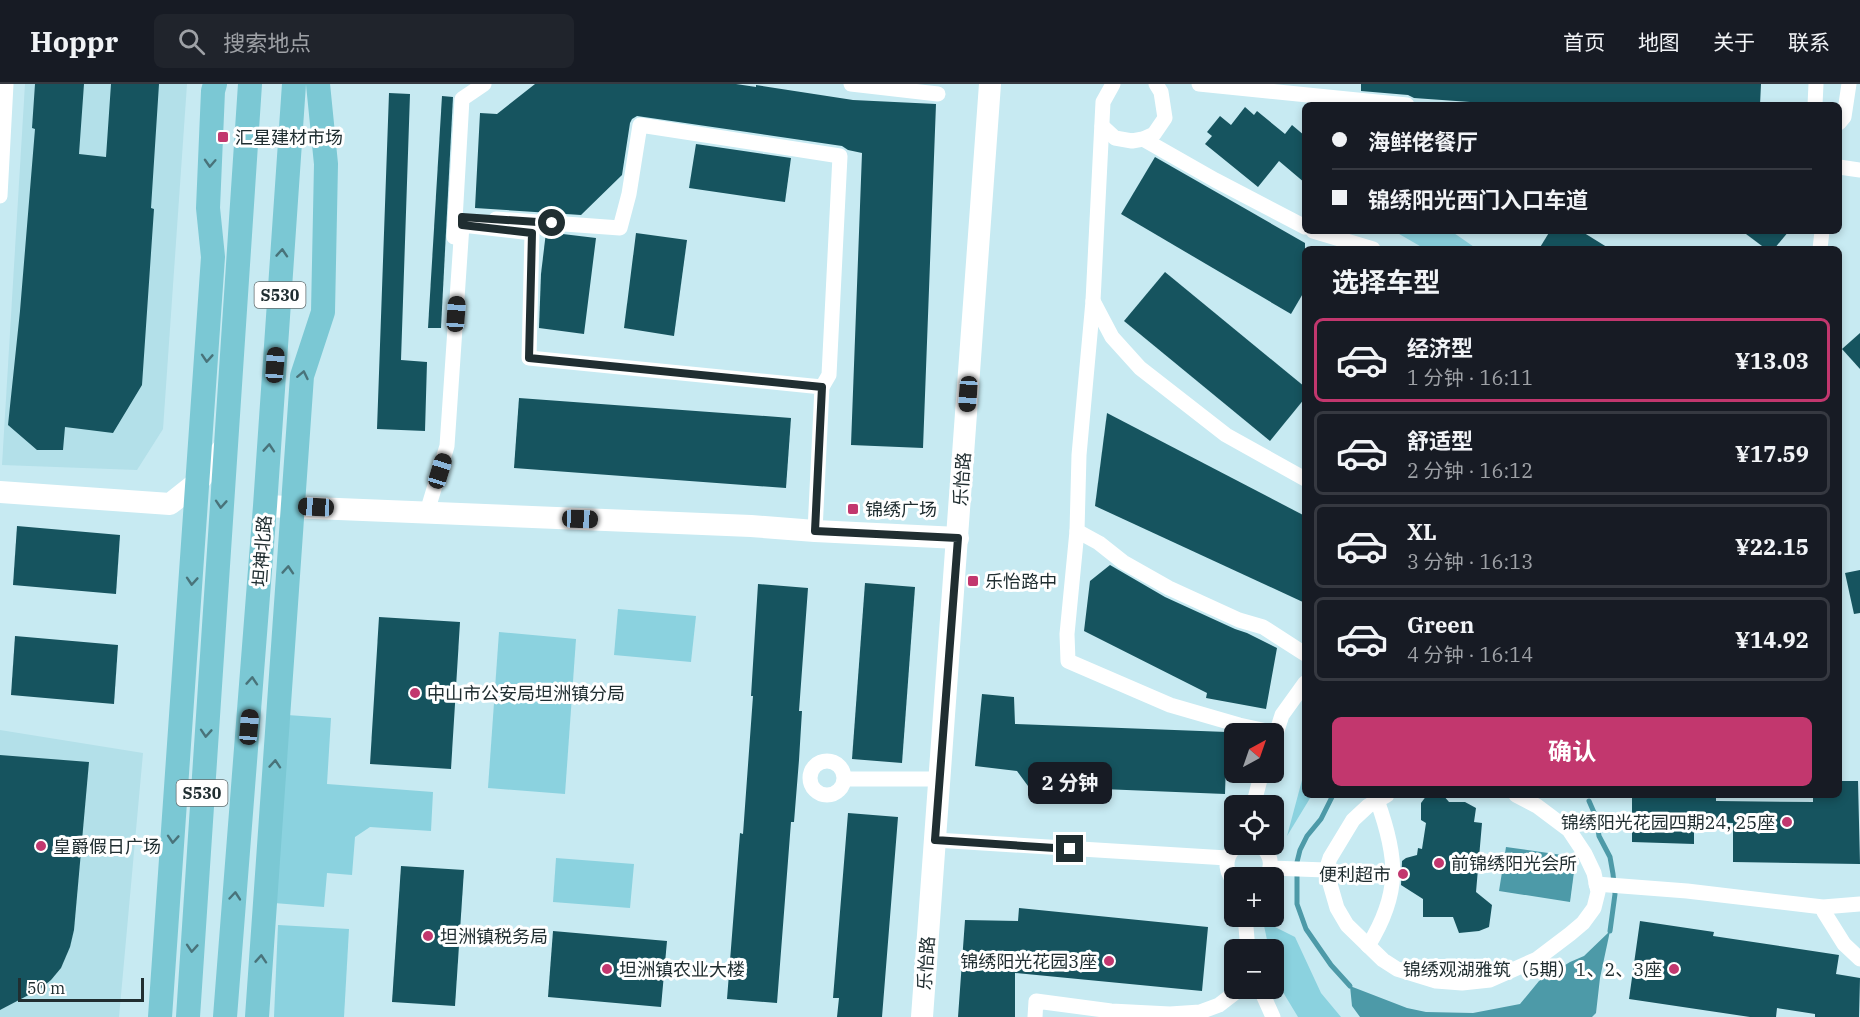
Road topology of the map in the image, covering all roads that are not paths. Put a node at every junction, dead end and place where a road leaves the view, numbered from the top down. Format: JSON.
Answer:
{"nodes":[{"id":1,"x":6,"y":84,"type":"edge"},
{"id":2,"x":215,"y":84,"type":"edge"},
{"id":3,"x":250,"y":84,"type":"edge"},
{"id":4,"x":294,"y":84,"type":"edge"},
{"id":5,"x":318,"y":84,"type":"edge"},
{"id":6,"x":484,"y":84,"type":"edge"},
{"id":7,"x":851,"y":84,"type":"edge"},
{"id":8,"x":990,"y":84,"type":"edge"},
{"id":9,"x":1113,"y":84,"type":"edge"},
{"id":10,"x":1156,"y":84,"type":"edge"},
{"id":11,"x":1199,"y":84,"type":"edge"},
{"id":12,"x":1816,"y":84,"type":"edge"},
{"id":13,"x":1849,"y":84,"type":"edge"},
{"id":14,"x":468,"y":90,"type":"edge"},
{"id":15,"x":938,"y":94,"type":"dead end"},
{"id":16,"x":1377,"y":102,"type":"edge"},
{"id":17,"x":1815,"y":102,"type":"edge"},
{"id":18,"x":1842,"y":119,"type":"edge"},
{"id":19,"x":1102,"y":126,"type":"junction"},
{"id":20,"x":1143,"y":139,"type":"junction"},
{"id":21,"x":1842,"y":167,"type":"edge"},
{"id":22,"x":1860,"y":170,"type":"edge"},
{"id":23,"x":0,"y":196,"type":"edge"},
{"id":24,"x":462,"y":221,"type":"junction"},
{"id":25,"x":1302,"y":225,"type":"edge"},
{"id":26,"x":1323,"y":234,"type":"edge"},
{"id":27,"x":1363,"y":246,"type":"edge"},
{"id":28,"x":1093,"y":301,"type":"junction"},
{"id":29,"x":822,"y":387,"type":"junction"},
{"id":30,"x":225,"y":446,"type":"junction"},
{"id":31,"x":446,"y":451,"type":"junction"},
{"id":32,"x":1302,"y":477,"type":"edge"},
{"id":33,"x":199,"y":481,"type":"junction"},
{"id":34,"x":0,"y":492,"type":"edge"},
{"id":35,"x":170,"y":504,"type":"junction"},
{"id":36,"x":265,"y":506,"type":"junction"},
{"id":37,"x":293,"y":506,"type":"junction"},
{"id":38,"x":428,"y":512,"type":"junction"},
{"id":39,"x":815,"y":531,"type":"junction"},
{"id":40,"x":1077,"y":531,"type":"junction"},
{"id":41,"x":195,"y":537,"type":"junction"},
{"id":42,"x":958,"y":538,"type":"junction"},
{"id":43,"x":217,"y":570,"type":"junction"},
{"id":44,"x":1302,"y":652,"type":"edge"},
{"id":45,"x":1302,"y":687,"type":"edge"},
{"id":46,"x":1232,"y":723,"type":"edge"},
{"id":47,"x":1279,"y":723,"type":"edge"},
{"id":48,"x":845,"y":779,"type":"dead end"},
{"id":49,"x":940,"y":779,"type":"junction"},
{"id":50,"x":1382,"y":798,"type":"edge"},
{"id":51,"x":1521,"y":798,"type":"edge"},
{"id":52,"x":935,"y":840,"type":"junction"},
{"id":53,"x":1228,"y":855,"type":"edge"},
{"id":54,"x":1227,"y":858,"type":"junction"},
{"id":55,"x":1228,"y":867,"type":"edge"},
{"id":56,"x":1326,"y":870,"type":"junction"},
{"id":57,"x":1284,"y":872,"type":"edge"},
{"id":58,"x":1596,"y":884,"type":"junction"},
{"id":59,"x":1860,"y":904,"type":"edge"},
{"id":60,"x":1824,"y":912,"type":"dead end"},
{"id":61,"x":1368,"y":946,"type":"junction"},
{"id":62,"x":1860,"y":959,"type":"edge"},
{"id":63,"x":1227,"y":999,"type":"edge"},
{"id":64,"x":1265,"y":999,"type":"edge"},
{"id":65,"x":226,"y":1016,"type":"edge"},
{"id":66,"x":160,"y":1017,"type":"edge"},
{"id":67,"x":188,"y":1017,"type":"edge"},
{"id":68,"x":257,"y":1017,"type":"edge"},
{"id":69,"x":922,"y":1017,"type":"edge"},
{"id":70,"x":1035,"y":1017,"type":"edge"},
{"id":71,"x":1273,"y":1017,"type":"edge"}],
"edges":[{"from":1,"to":23,"type":"street"},
{"from":2,"to":33,"type":"main road","one_way":true},
{"from":3,"to":30,"type":"main road","number":"S530"},
{"from":36,"to":4,"type":"main road","name":"坦神北路","number":"S530","one_way":true},
{"from":37,"to":5,"type":"main road","one_way":true},
{"from":6,"to":14,"type":"street"},
{"from":7,"to":15,"type":"street"},
{"from":8,"to":42,"type":"street","name":"乐怡路"},
{"from":9,"to":19,"type":"street"},
{"from":10,"to":20,"type":"street"},
{"from":11,"to":16,"type":"street"},
{"from":12,"to":17,"type":"street"},
{"from":13,"to":18,"type":"street"},
{"from":14,"to":24,"type":"street"},
{"from":14,"to":31,"type":"street"},
{"from":19,"to":20,"type":"street"},
{"from":19,"to":28,"type":"street"},
{"from":20,"to":25,"type":"street"},
{"from":21,"to":22,"type":"street"},
{"from":24,"to":29,"type":"street"},
{"from":24,"to":29,"type":"street"},
{"from":24,"to":31,"type":"street"},
{"from":26,"to":27,"type":"street"},
{"from":28,"to":32,"type":"street"},
{"from":28,"to":40,"type":"street"},
{"from":29,"to":39,"type":"street"},
{"from":30,"to":33,"type":"street"},
{"from":30,"to":43,"type":"main road","number":"S530","one_way":true},
{"from":31,"to":38,"type":"street"},
{"from":33,"to":35,"type":"street"},
{"from":33,"to":41,"type":"main road"},
{"from":34,"to":35,"type":"street"},
{"from":35,"to":41,"type":"street"},
{"from":36,"to":37,"type":"street"},
{"from":65,"to":36,"type":"main road","name":"坦神北路","number":"S530","one_way":true},
{"from":37,"to":38,"type":"street"},
{"from":68,"to":37,"type":"main road","one_way":true},
{"from":38,"to":39,"type":"street"},
{"from":39,"to":42,"type":"street"},
{"from":40,"to":44,"type":"street"},
{"from":40,"to":46,"type":"street"},
{"from":41,"to":43,"type":"street"},
{"from":41,"to":66,"type":"main road","one_way":true},
{"from":42,"to":49,"type":"street","name":"乐怡路"},
{"from":43,"to":67,"type":"main road","number":"S530","one_way":true},
{"from":45,"to":47,"type":"street"},
{"from":48,"to":49,"type":"street"},
{"from":49,"to":52,"type":"street","name":"乐怡路"},
{"from":50,"to":56,"type":"street"},
{"from":50,"to":61,"type":"street"},
{"from":51,"to":58,"type":"street"},
{"from":52,"to":54,"type":"street"},
{"from":52,"to":69,"type":"street","name":"乐怡路"},
{"from":53,"to":54,"type":"street"},
{"from":54,"to":55,"type":"street"},
{"from":56,"to":57,"type":"street"},
{"from":56,"to":61,"type":"street"},
{"from":58,"to":59,"type":"street"},
{"from":58,"to":61,"type":"street"},
{"from":60,"to":62,"type":"street"},
{"from":63,"to":70,"type":"street"},
{"from":64,"to":71,"type":"street"}]}
